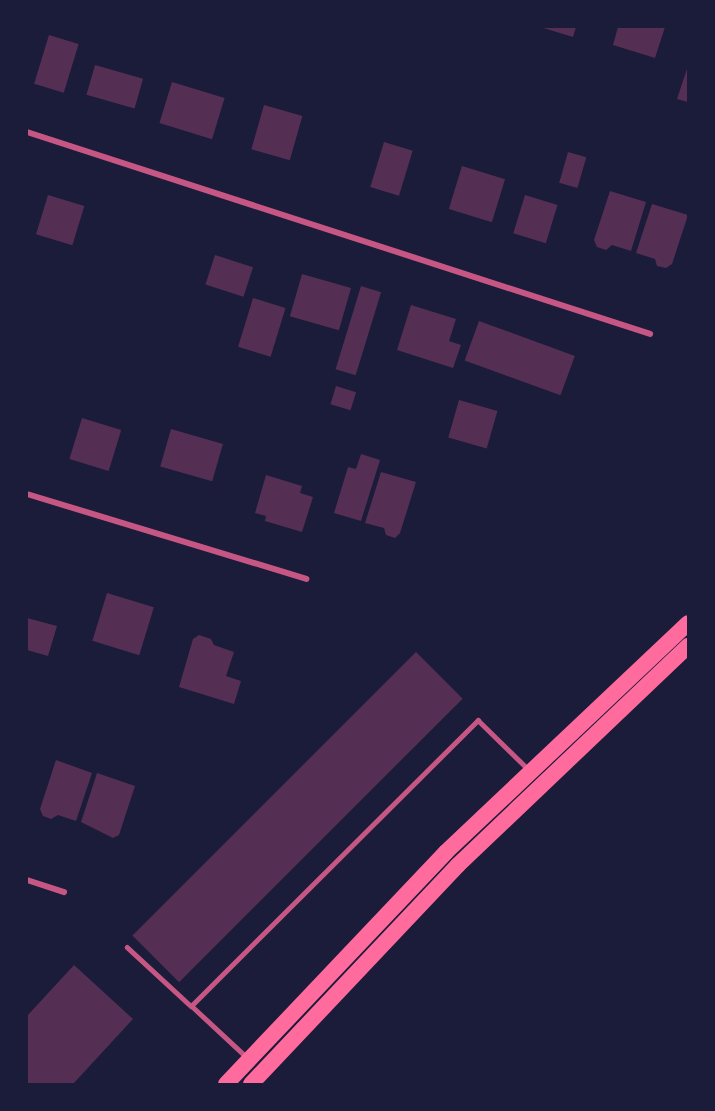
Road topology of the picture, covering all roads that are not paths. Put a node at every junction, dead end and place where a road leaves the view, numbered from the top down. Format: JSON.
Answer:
{"nodes":[{"id":1,"x":27,"y":132,"type":"edge"},
{"id":2,"x":650,"y":334,"type":"dead end"},
{"id":3,"x":27,"y":494,"type":"edge"},
{"id":4,"x":306,"y":579,"type":"dead end"},
{"id":5,"x":688,"y":623,"type":"edge"},
{"id":6,"x":688,"y":646,"type":"edge"},
{"id":7,"x":530,"y":772,"type":"junction"},
{"id":8,"x":27,"y":880,"type":"edge"},
{"id":9,"x":64,"y":892,"type":"dead end"},
{"id":10,"x":127,"y":947,"type":"dead end"},
{"id":11,"x":191,"y":1006,"type":"junction"},
{"id":12,"x":250,"y":1060,"type":"junction"},
{"id":13,"x":226,"y":1084,"type":"edge"},
{"id":14,"x":251,"y":1084,"type":"edge"}],
"edges":[{"from":1,"to":2,"type":"street"},
{"from":3,"to":4,"type":"street"},
{"from":5,"to":7,"type":"highway"},
{"from":6,"to":14,"type":"highway"},
{"from":7,"to":11,"type":"lane"},
{"from":7,"to":12,"type":"highway"},
{"from":8,"to":9,"type":"street"},
{"from":10,"to":11,"type":"lane"},
{"from":11,"to":12,"type":"lane"},
{"from":12,"to":13,"type":"highway"}]}
